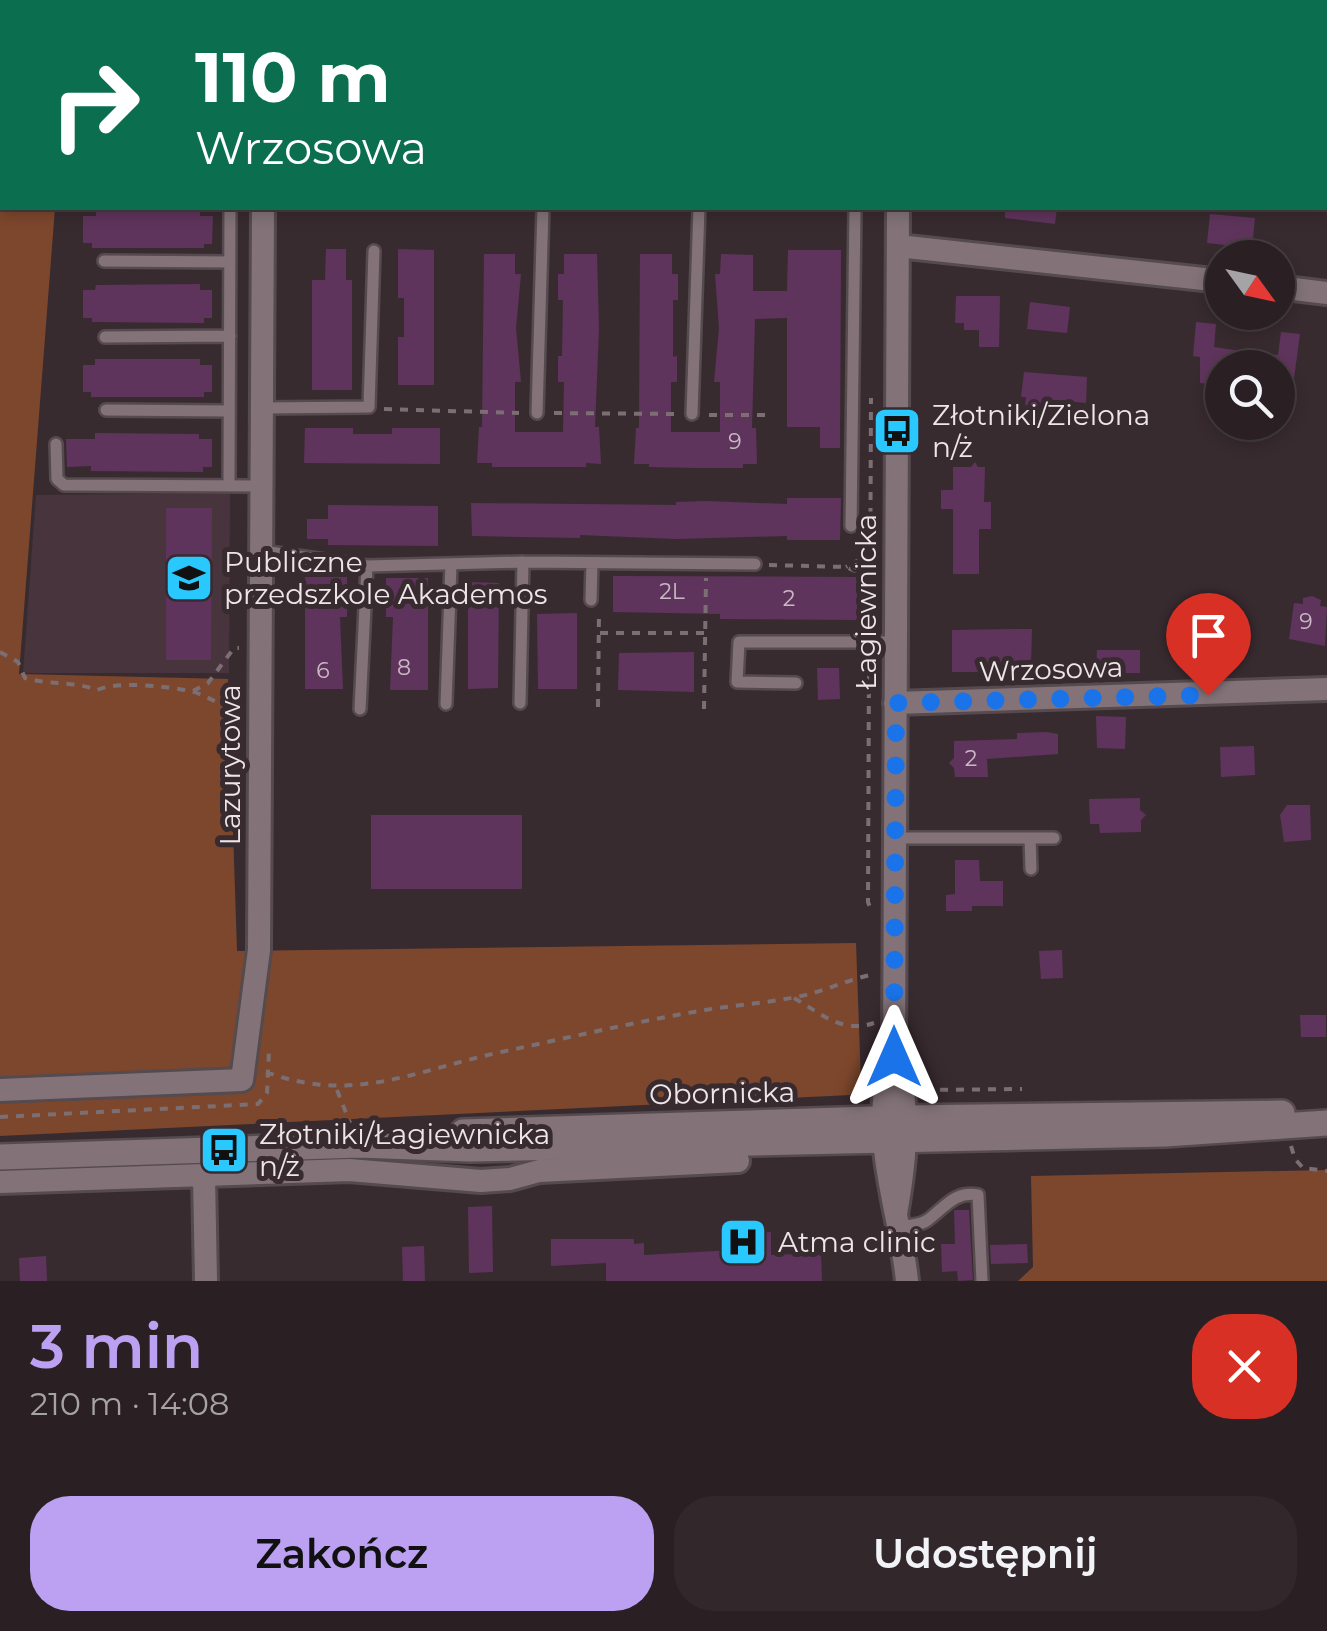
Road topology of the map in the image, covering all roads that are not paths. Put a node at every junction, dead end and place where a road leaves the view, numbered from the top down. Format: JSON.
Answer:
{"nodes":[{"id":1,"x":230,"y":210,"type":"edge"},
{"id":2,"x":262,"y":210,"type":"edge"},
{"id":3,"x":542,"y":210,"type":"edge"},
{"id":4,"x":699,"y":210,"type":"edge"},
{"id":5,"x":855,"y":210,"type":"edge"},
{"id":6,"x":898,"y":210,"type":"edge"},
{"id":7,"x":898,"y":246,"type":"junction"},
{"id":8,"x":374,"y":251,"type":"dead end"},
{"id":9,"x":104,"y":261,"type":"dead end"},
{"id":10,"x":230,"y":262,"type":"junction"},
{"id":11,"x":1205,"y":279,"type":"edge"},
{"id":12,"x":1295,"y":289,"type":"edge"},
{"id":13,"x":1327,"y":293,"type":"edge"},
{"id":14,"x":230,"y":336,"type":"junction"},
{"id":15,"x":105,"y":337,"type":"dead end"},
{"id":16,"x":261,"y":408,"type":"junction"},
{"id":17,"x":106,"y":410,"type":"dead end"},
{"id":18,"x":229,"y":411,"type":"junction"},
{"id":19,"x":538,"y":413,"type":"road end"},
{"id":20,"x":692,"y":414,"type":"road end"},
{"id":21,"x":56,"y":444,"type":"dead end"},
{"id":22,"x":229,"y":485,"type":"junction"},
{"id":23,"x":261,"y":486,"type":"junction"},
{"id":24,"x":850,"y":526,"type":"dead end"},
{"id":25,"x":262,"y":551,"type":"junction"},
{"id":26,"x":523,"y":562,"type":"junction"},
{"id":27,"x":592,"y":563,"type":"junction"},
{"id":28,"x":450,"y":564,"type":"junction"},
{"id":29,"x":754,"y":564,"type":"road end"},
{"id":30,"x":367,"y":566,"type":"junction"},
{"id":31,"x":591,"y":600,"type":"road end"},
{"id":32,"x":896,"y":642,"type":"junction"},
{"id":33,"x":796,"y":683,"type":"dead end"},
{"id":34,"x":1327,"y":689,"type":"edge"},
{"id":35,"x":520,"y":703,"type":"dead end"},
{"id":36,"x":896,"y":703,"type":"junction"},
{"id":37,"x":446,"y":704,"type":"dead end"},
{"id":38,"x":360,"y":708,"type":"dead end"},
{"id":39,"x":896,"y":838,"type":"junction"},
{"id":40,"x":1030,"y":838,"type":"junction"},
{"id":41,"x":1054,"y":838,"type":"dead end"},
{"id":42,"x":1030,"y":870,"type":"dead end"},
{"id":43,"x":0,"y":1090,"type":"edge"},
{"id":44,"x":1327,"y":1121,"type":"edge"},
{"id":45,"x":895,"y":1129,"type":"junction"},
{"id":46,"x":0,"y":1157,"type":"edge"},
{"id":47,"x":738,"y":1161,"type":"dead end"},
{"id":48,"x":204,"y":1176,"type":"junction"},
{"id":49,"x":0,"y":1182,"type":"edge"},
{"id":50,"x":897,"y":1220,"type":"junction"},
{"id":51,"x":206,"y":1281,"type":"edge"},
{"id":52,"x":906,"y":1281,"type":"edge"},
{"id":53,"x":982,"y":1281,"type":"edge"}],
"edges":[{"from":1,"to":10,"type":"lane"},
{"from":2,"to":16,"type":"street","name":"Lazurytowa"},
{"from":3,"to":19,"type":"lane"},
{"from":4,"to":20,"type":"lane"},
{"from":5,"to":24,"type":"lane"},
{"from":6,"to":7,"type":"street","name":"Łagiewnicka"},
{"from":7,"to":11,"type":"street"},
{"from":7,"to":32,"type":"street","name":"Łagiewnicka"},
{"from":8,"to":16,"type":"lane"},
{"from":9,"to":10,"type":"lane"},
{"from":10,"to":14,"type":"lane"},
{"from":12,"to":13,"type":"street"},
{"from":14,"to":15,"type":"lane"},
{"from":14,"to":18,"type":"lane"},
{"from":16,"to":23,"type":"street","name":"Lazurytowa"},
{"from":17,"to":18,"type":"lane"},
{"from":18,"to":22,"type":"lane"},
{"from":21,"to":22,"type":"lane"},
{"from":22,"to":23,"type":"lane"},
{"from":23,"to":25,"type":"street","name":"Lazurytowa"},
{"from":25,"to":30,"type":"lane"},
{"from":25,"to":43,"type":"street","name":"Lazurytowa"},
{"from":26,"to":27,"type":"lane"},
{"from":26,"to":28,"type":"lane"},
{"from":26,"to":35,"type":"lane"},
{"from":27,"to":29,"type":"lane"},
{"from":27,"to":31,"type":"lane"},
{"from":28,"to":30,"type":"lane"},
{"from":28,"to":37,"type":"lane"},
{"from":30,"to":38,"type":"lane"},
{"from":32,"to":33,"type":"lane"},
{"from":32,"to":36,"type":"street","name":"Łagiewnicka"},
{"from":34,"to":36,"type":"street","name":"Wrzosowa"},
{"from":36,"to":39,"type":"street","name":"Łagiewnicka"},
{"from":39,"to":40,"type":"lane"},
{"from":39,"to":45,"type":"street","name":"Łagiewnicka"},
{"from":40,"to":41,"type":"lane"},
{"from":40,"to":42,"type":"lane"},
{"from":44,"to":45,"type":"main road","name":"Obornicka"},
{"from":44,"to":45,"type":"main road","name":"Obornicka"},
{"from":45,"to":46,"type":"main road","name":"Obornicka"},
{"from":45,"to":50,"type":"street","name":"Łagiewnicka"},
{"from":47,"to":48,"type":"street"},
{"from":48,"to":49,"type":"street"},
{"from":48,"to":51,"type":"street"},
{"from":50,"to":52,"type":"street","name":"Łagiewnicka"},
{"from":50,"to":53,"type":"lane"}]}
